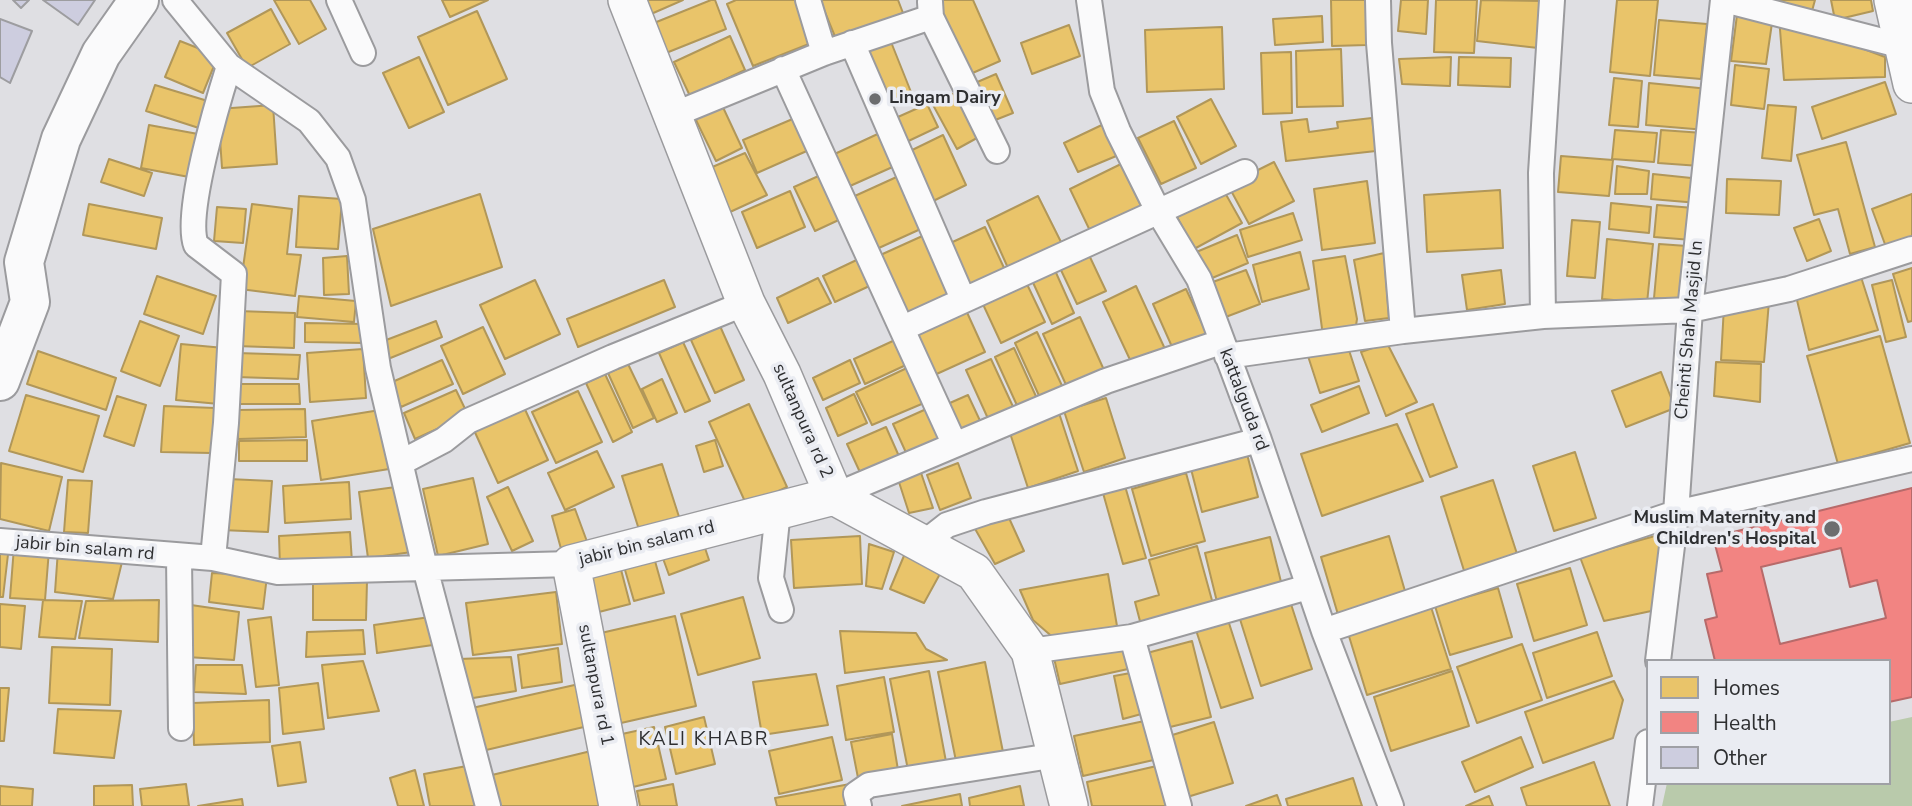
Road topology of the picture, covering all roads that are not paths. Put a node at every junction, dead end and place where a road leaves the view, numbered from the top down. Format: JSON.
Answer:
{"nodes":[{"id":1,"x":139,"y":0,"type":"edge"},
{"id":2,"x":175,"y":0,"type":"edge"},
{"id":3,"x":340,"y":0,"type":"edge"},
{"id":4,"x":627,"y":0,"type":"edge"},
{"id":5,"x":808,"y":0,"type":"edge"},
{"id":6,"x":1089,"y":0,"type":"edge"},
{"id":7,"x":1378,"y":0,"type":"edge"},
{"id":8,"x":1552,"y":0,"type":"edge"},
{"id":9,"x":1723,"y":0,"type":"edge"},
{"id":10,"x":1893,"y":0,"type":"edge"},
{"id":11,"x":930,"y":8,"type":"edge"},
{"id":12,"x":852,"y":43,"type":"junction"},
{"id":13,"x":1902,"y":46,"type":"junction"},
{"id":14,"x":363,"y":53,"type":"dead end"},
{"id":15,"x":824,"y":53,"type":"junction"},
{"id":16,"x":229,"y":66,"type":"junction"},
{"id":17,"x":783,"y":69,"type":"junction"},
{"id":18,"x":1912,"y":84,"type":"edge"},
{"id":19,"x":673,"y":115,"type":"junction"},
{"id":20,"x":996,"y":150,"type":"dead end"},
{"id":21,"x":1245,"y":172,"type":"dead end"},
{"id":22,"x":1158,"y":211,"type":"junction"},
{"id":23,"x":1912,"y":249,"type":"edge"},
{"id":24,"x":12,"y":272,"type":"edge"},
{"id":25,"x":963,"y":299,"type":"junction"},
{"id":26,"x":746,"y":303,"type":"junction"},
{"id":27,"x":1690,"y":310,"type":"junction"},
{"id":28,"x":1544,"y":317,"type":"junction"},
{"id":29,"x":903,"y":328,"type":"junction"},
{"id":30,"x":1403,"y":331,"type":"junction"},
{"id":31,"x":1224,"y":349,"type":"junction"},
{"id":32,"x":0,"y":381,"type":"edge"},
{"id":33,"x":1259,"y":440,"type":"junction"},
{"id":34,"x":954,"y":443,"type":"junction"},
{"id":35,"x":1912,"y":459,"type":"edge"},
{"id":36,"x":402,"y":462,"type":"junction"},
{"id":37,"x":834,"y":496,"type":"junction"},
{"id":38,"x":778,"y":510,"type":"junction"},
{"id":39,"x":1676,"y":513,"type":"junction"},
{"id":40,"x":0,"y":541,"type":"edge"},
{"id":41,"x":925,"y":542,"type":"junction"},
{"id":42,"x":179,"y":556,"type":"junction"},
{"id":43,"x":212,"y":558,"type":"junction"},
{"id":44,"x":571,"y":564,"type":"junction"},
{"id":45,"x":425,"y":568,"type":"junction"},
{"id":46,"x":1308,"y":587,"type":"junction"},
{"id":47,"x":780,"y":610,"type":"dead end"},
{"id":48,"x":1324,"y":631,"type":"junction"},
{"id":49,"x":1132,"y":637,"type":"junction"},
{"id":50,"x":1030,"y":651,"type":"junction"},
{"id":51,"x":1658,"y":659,"type":"edge"},
{"id":52,"x":180,"y":728,"type":"dead end"},
{"id":53,"x":1056,"y":755,"type":"junction"},
{"id":54,"x":1646,"y":758,"type":"edge"},
{"id":55,"x":488,"y":806,"type":"edge"},
{"id":56,"x":618,"y":806,"type":"edge"},
{"id":57,"x":859,"y":806,"type":"edge"},
{"id":58,"x":1069,"y":806,"type":"edge"},
{"id":59,"x":1179,"y":806,"type":"edge"},
{"id":60,"x":1391,"y":806,"type":"edge"},
{"id":61,"x":1640,"y":806,"type":"edge"}],
"edges":[{"from":1,"to":24,"type":"main road"},
{"from":2,"to":16,"type":"street"},
{"from":3,"to":14,"type":"street"},
{"from":4,"to":19,"type":"street","name":"sultanpura rd 2"},
{"from":5,"to":15,"type":"street"},
{"from":6,"to":22,"type":"street","name":"kattalguda rd"},
{"from":7,"to":30,"type":"street"},
{"from":8,"to":28,"type":"street"},
{"from":9,"to":13,"type":"street"},
{"from":9,"to":27,"type":"street","name":"Cheinti Shah Masjid ln"},
{"from":10,"to":13,"type":"street"},
{"from":11,"to":12,"type":"street"},
{"from":11,"to":20,"type":"street"},
{"from":12,"to":15,"type":"street"},
{"from":12,"to":25,"type":"street"},
{"from":13,"to":18,"type":"street"},
{"from":15,"to":17,"type":"street"},
{"from":16,"to":36,"type":"street"},
{"from":16,"to":43,"type":"street"},
{"from":17,"to":19,"type":"street"},
{"from":17,"to":29,"type":"street"},
{"from":19,"to":26,"type":"street","name":"sultanpura rd 2"},
{"from":21,"to":22,"type":"street"},
{"from":22,"to":25,"type":"street"},
{"from":22,"to":31,"type":"street","name":"kattalguda rd"},
{"from":23,"to":27,"type":"street","name":"jabir bin salam rd"},
{"from":24,"to":32,"type":"main road"},
{"from":25,"to":29,"type":"street"},
{"from":26,"to":36,"type":"street"},
{"from":26,"to":37,"type":"street","name":"sultanpura rd 2"},
{"from":27,"to":28,"type":"street","name":"jabir bin salam rd"},
{"from":27,"to":39,"type":"street","name":"Cheinti Shah Masjid ln"},
{"from":28,"to":30,"type":"street","name":"jabir bin salam rd"},
{"from":29,"to":34,"type":"street"},
{"from":30,"to":31,"type":"street","name":"jabir bin salam rd"},
{"from":31,"to":33,"type":"street","name":"kattalguda rd"},
{"from":31,"to":34,"type":"street","name":"jabir bin salam rd"},
{"from":33,"to":41,"type":"street"},
{"from":33,"to":46,"type":"street","name":"kattalguda rd"},
{"from":34,"to":37,"type":"street","name":"jabir bin salam rd"},
{"from":35,"to":39,"type":"street"},
{"from":36,"to":45,"type":"street"},
{"from":37,"to":38,"type":"street","name":"jabir bin salam rd"},
{"from":37,"to":41,"type":"street","name":"sultanpura rd 2"},
{"from":38,"to":44,"type":"street","name":"jabir bin salam rd"},
{"from":38,"to":47,"type":"street"},
{"from":39,"to":48,"type":"street"},
{"from":39,"to":51,"type":"street","name":"Cheinti Shah Masjid ln"},
{"from":40,"to":42,"type":"street","name":"jabir bin salam rd"},
{"from":41,"to":50,"type":"street","name":"sultanpura rd 2"},
{"from":42,"to":43,"type":"street","name":"jabir bin salam rd"},
{"from":42,"to":52,"type":"street"},
{"from":43,"to":45,"type":"street","name":"jabir bin salam rd"},
{"from":44,"to":45,"type":"street","name":"jabir bin salam rd"},
{"from":44,"to":56,"type":"street","name":"sultanpura rd 1"},
{"from":45,"to":55,"type":"street"},
{"from":46,"to":48,"type":"street","name":"kattalguda rd"},
{"from":46,"to":49,"type":"street"},
{"from":48,"to":60,"type":"street","name":"kattalguda rd"},
{"from":49,"to":50,"type":"street"},
{"from":49,"to":59,"type":"street"},
{"from":50,"to":53,"type":"street","name":"sultanpura rd 2"},
{"from":53,"to":57,"type":"street"},
{"from":53,"to":58,"type":"street","name":"sultanpura rd 2"},
{"from":54,"to":61,"type":"street"}]}
